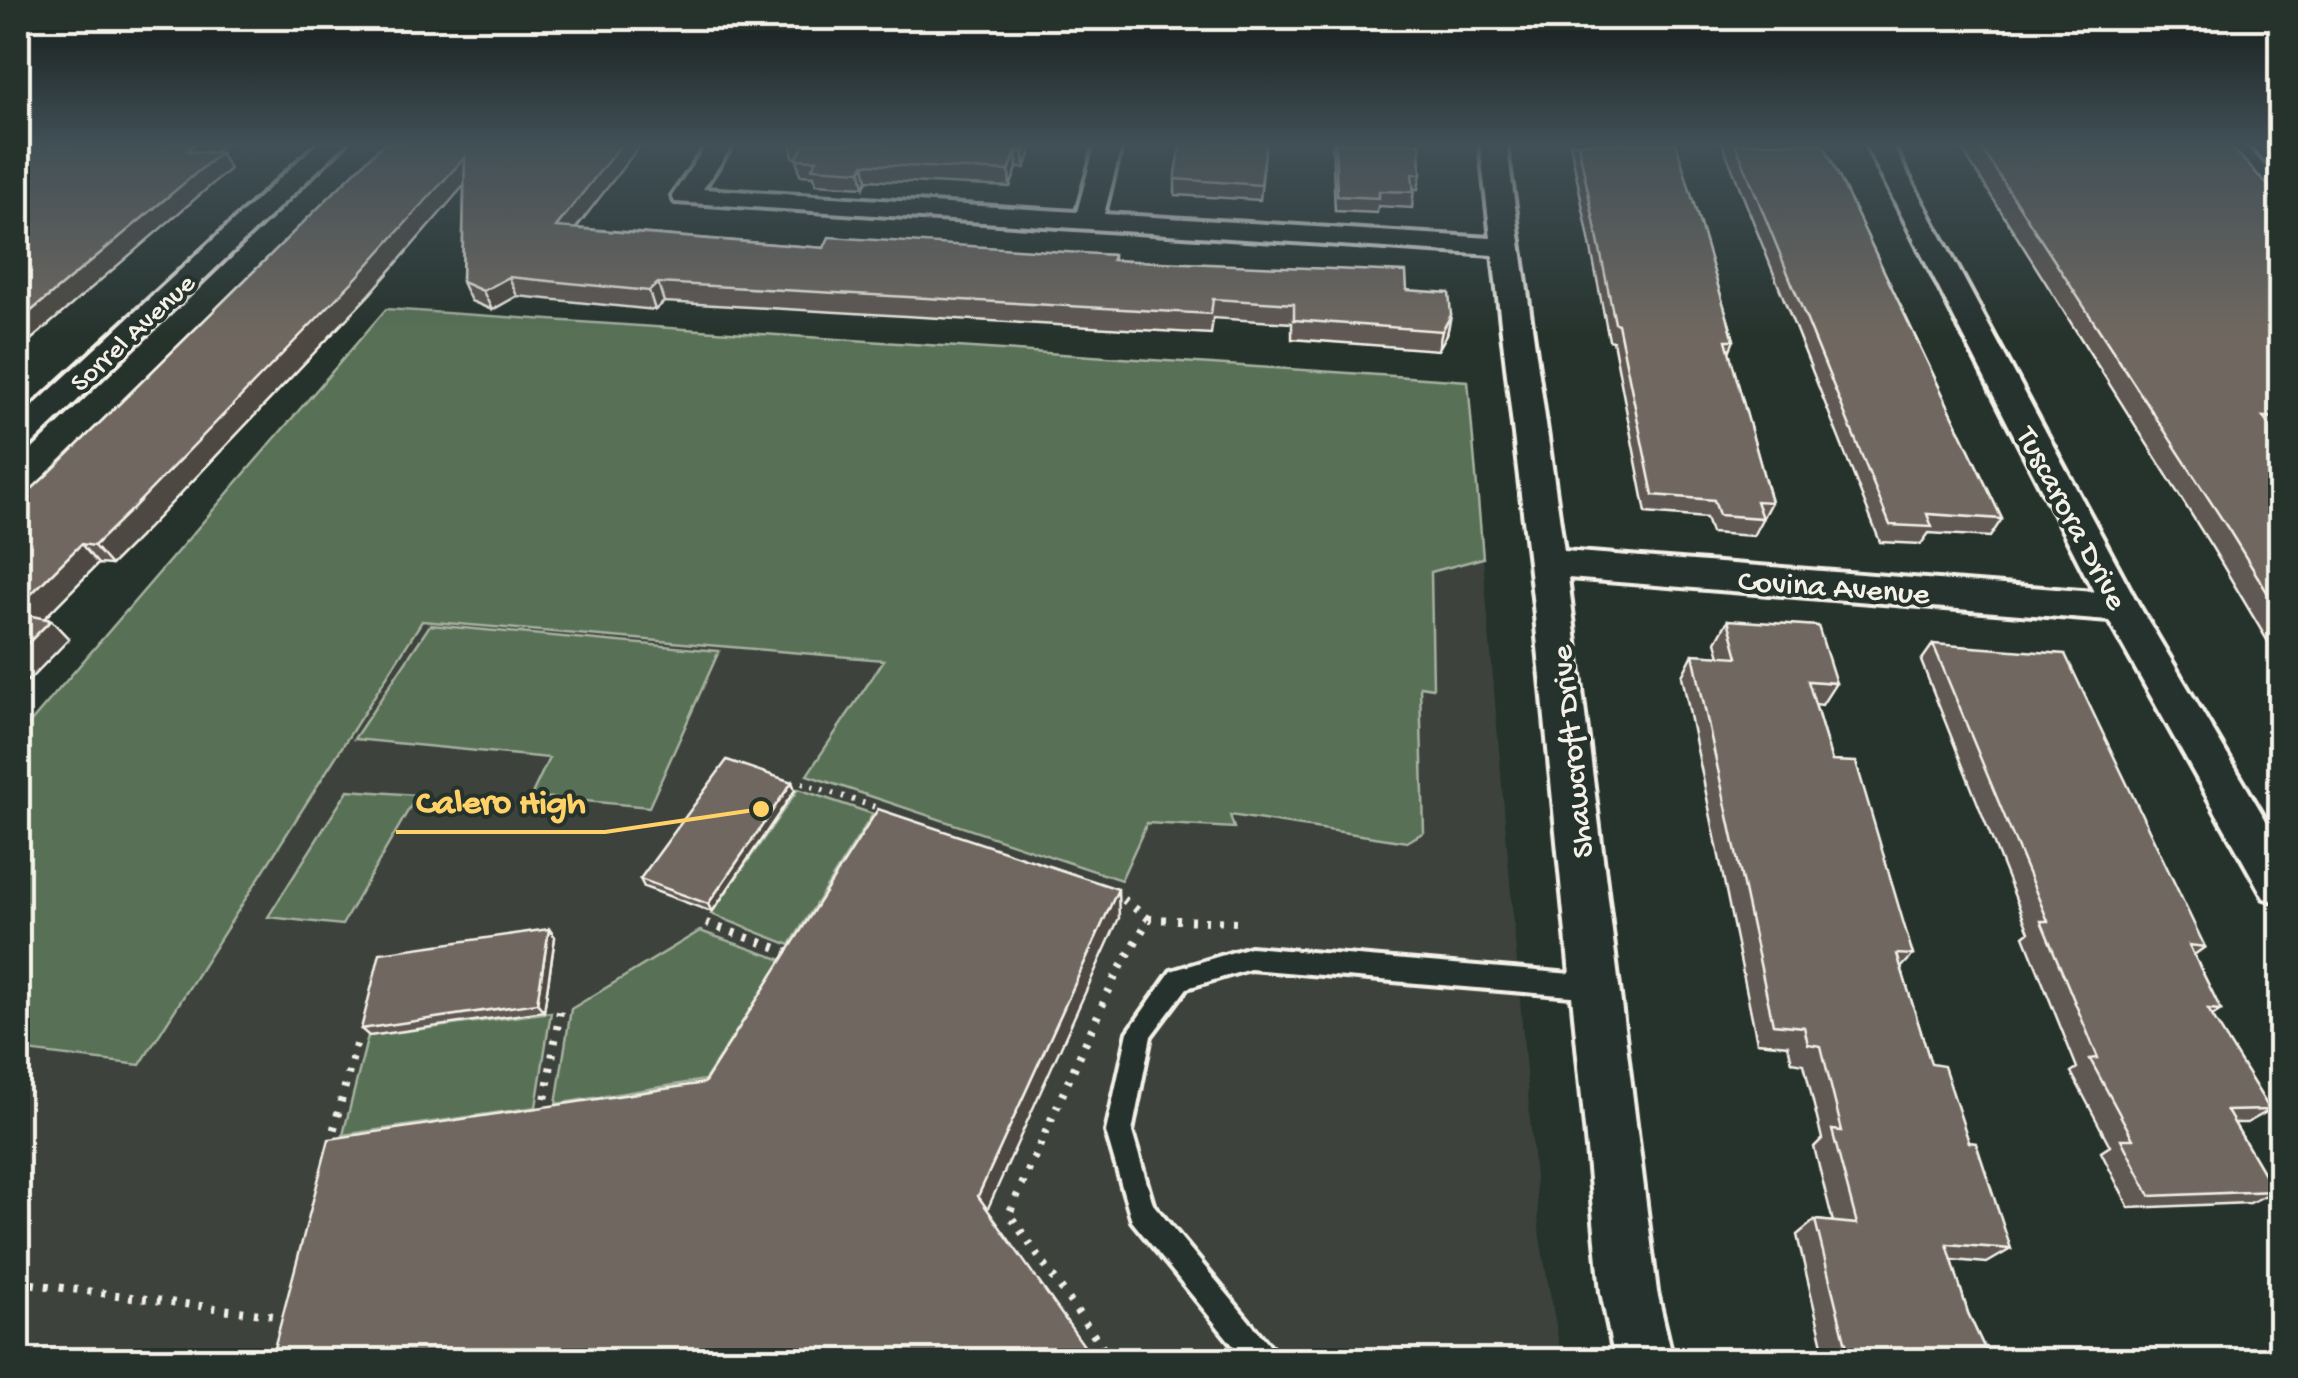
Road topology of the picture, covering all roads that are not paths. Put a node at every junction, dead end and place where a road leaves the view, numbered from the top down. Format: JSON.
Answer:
{"nodes":[{"id":1,"x":264,"y":207,"type":"edge"},
{"id":2,"x":867,"y":207,"type":"edge"},
{"id":3,"x":1092,"y":207,"type":"edge"},
{"id":4,"x":1502,"y":207,"type":"edge"},
{"id":5,"x":1912,"y":207,"type":"edge"},
{"id":6,"x":1088,"y":221,"type":"junction"},
{"id":7,"x":1509,"y":248,"type":"junction"},
{"id":8,"x":18,"y":438,"type":"edge"},
{"id":9,"x":1547,"y":563,"type":"junction"},
{"id":10,"x":2121,"y":608,"type":"junction"},
{"id":11,"x":2280,"y":884,"type":"edge"},
{"id":12,"x":1596,"y":987,"type":"junction"},
{"id":13,"x":1262,"y":1360,"type":"edge"},
{"id":14,"x":1644,"y":1360,"type":"edge"}],
"edges":[{"from":1,"to":8,"type":"street","name":"Sorrel Avenue"},
{"from":2,"to":6,"type":"street"},
{"from":3,"to":6,"type":"street"},
{"from":4,"to":7,"type":"street","name":"Shawcroft Drive"},
{"from":5,"to":10,"type":"street","name":"Tuscarora Drive"},
{"from":6,"to":7,"type":"street"},
{"from":7,"to":9,"type":"street","name":"Shawcroft Drive"},
{"from":9,"to":10,"type":"street","name":"Covina Avenue"},
{"from":9,"to":12,"type":"street","name":"Shawcroft Drive"},
{"from":10,"to":11,"type":"street","name":"Tuscarora Drive"},
{"from":12,"to":13,"type":"lane"},
{"from":12,"to":14,"type":"street","name":"Shawcroft Drive"}]}
